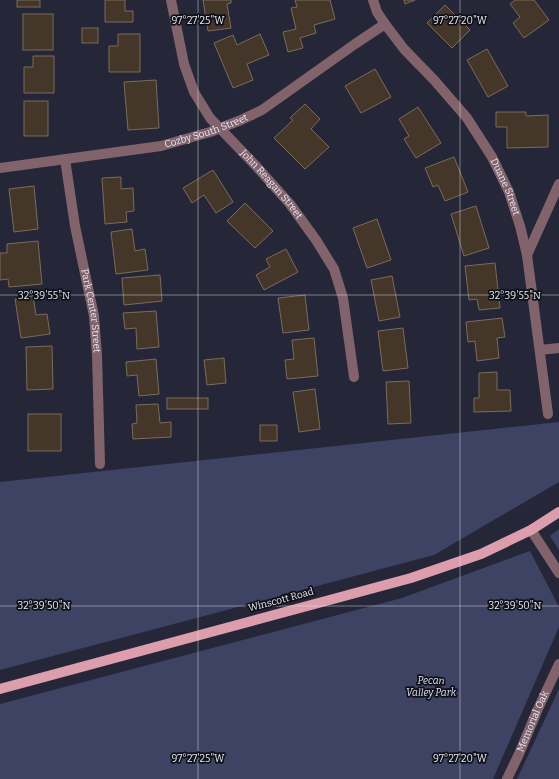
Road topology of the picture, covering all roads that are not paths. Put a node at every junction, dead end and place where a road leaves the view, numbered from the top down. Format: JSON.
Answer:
{"nodes":[{"id":1,"x":172,"y":0,"type":"edge"},
{"id":2,"x":373,"y":0,"type":"edge"},
{"id":3,"x":385,"y":24,"type":"junction"},
{"id":4,"x":220,"y":128,"type":"junction"},
{"id":5,"x":65,"y":159,"type":"junction"},
{"id":6,"x":0,"y":168,"type":"edge"},
{"id":7,"x":559,"y":184,"type":"edge"},
{"id":8,"x":527,"y":255,"type":"junction"},
{"id":9,"x":559,"y":348,"type":"edge"},
{"id":10,"x":540,"y":350,"type":"junction"},
{"id":11,"x":354,"y":376,"type":"dead end"},
{"id":12,"x":548,"y":414,"type":"dead end"},
{"id":13,"x":100,"y":464,"type":"dead end"},
{"id":14,"x":559,"y":512,"type":"edge"},
{"id":15,"x":532,"y":530,"type":"junction"},
{"id":16,"x":559,"y":573,"type":"edge"},
{"id":17,"x":559,"y":664,"type":"edge"},
{"id":18,"x":0,"y":689,"type":"edge"},
{"id":19,"x":507,"y":779,"type":"edge"}],
"edges":[{"from":1,"to":4,"type":"street","name":"John Reagan Street"},
{"from":2,"to":3,"type":"street","name":"Duane Street"},
{"from":3,"to":4,"type":"street","name":"Cozby South Street"},
{"from":3,"to":8,"type":"street","name":"Duane Street"},
{"from":4,"to":5,"type":"street","name":"Cozby South Street"},
{"from":4,"to":11,"type":"street","name":"John Reagan Street"},
{"from":5,"to":6,"type":"street","name":"Cozby South Street"},
{"from":5,"to":13,"type":"street","name":"Park Center Street"},
{"from":7,"to":8,"type":"street"},
{"from":8,"to":10,"type":"street","name":"Duane Street"},
{"from":9,"to":10,"type":"street"},
{"from":10,"to":12,"type":"street","name":"Duane Street"},
{"from":14,"to":15,"type":"main road","name":"Winscott Road"},
{"from":15,"to":16,"type":"street"},
{"from":15,"to":18,"type":"main road","name":"Winscott Road"},
{"from":17,"to":19,"type":"street","name":"Memorial Oak"}]}
